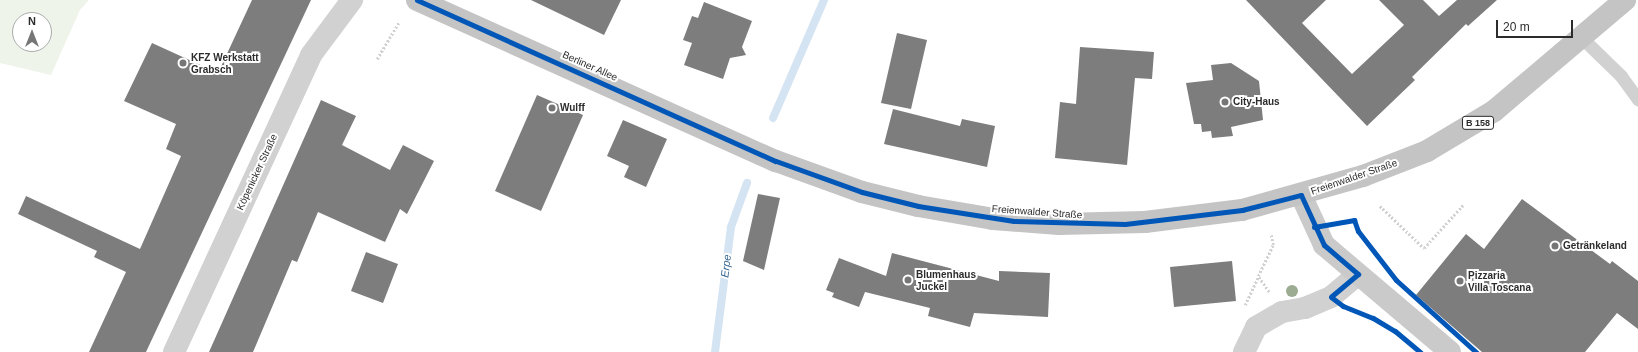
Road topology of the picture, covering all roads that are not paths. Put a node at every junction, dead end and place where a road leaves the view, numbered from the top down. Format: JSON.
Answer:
{"nodes":[{"id":1,"x":352,"y":0,"type":"edge"},
{"id":2,"x":417,"y":0,"type":"edge"},
{"id":3,"x":1625,"y":0,"type":"edge"},
{"id":4,"x":1583,"y":39,"type":"junction"},
{"id":5,"x":1638,"y":99,"type":"edge"},
{"id":6,"x":755,"y":150,"type":"joint"},
{"id":7,"x":1301,"y":195,"type":"junction"},
{"id":8,"x":1358,"y":274,"type":"junction"},
{"id":9,"x":174,"y":352,"type":"edge"},
{"id":10,"x":1244,"y":352,"type":"edge"},
{"id":11,"x":1450,"y":352,"type":"edge"}],
"edges":[{"from":1,"to":9,"type":"street","name":"Köpenicker Straße"},
{"from":2,"to":6,"type":"main road","name":"Berliner Allee","number":"B 158"},
{"from":3,"to":4,"type":"main road","name":"Freienwalder Straße","number":"B 158"},
{"from":4,"to":5,"type":"lane"},
{"from":4,"to":7,"type":"main road","name":"Freienwalder Straße","number":"B 158"},
{"from":6,"to":7,"type":"main road","name":"Freienwalder Straße","number":"B 158"},
{"from":7,"to":8,"type":"main road"},
{"from":8,"to":10,"type":"street"},
{"from":8,"to":11,"type":"main road"}]}
